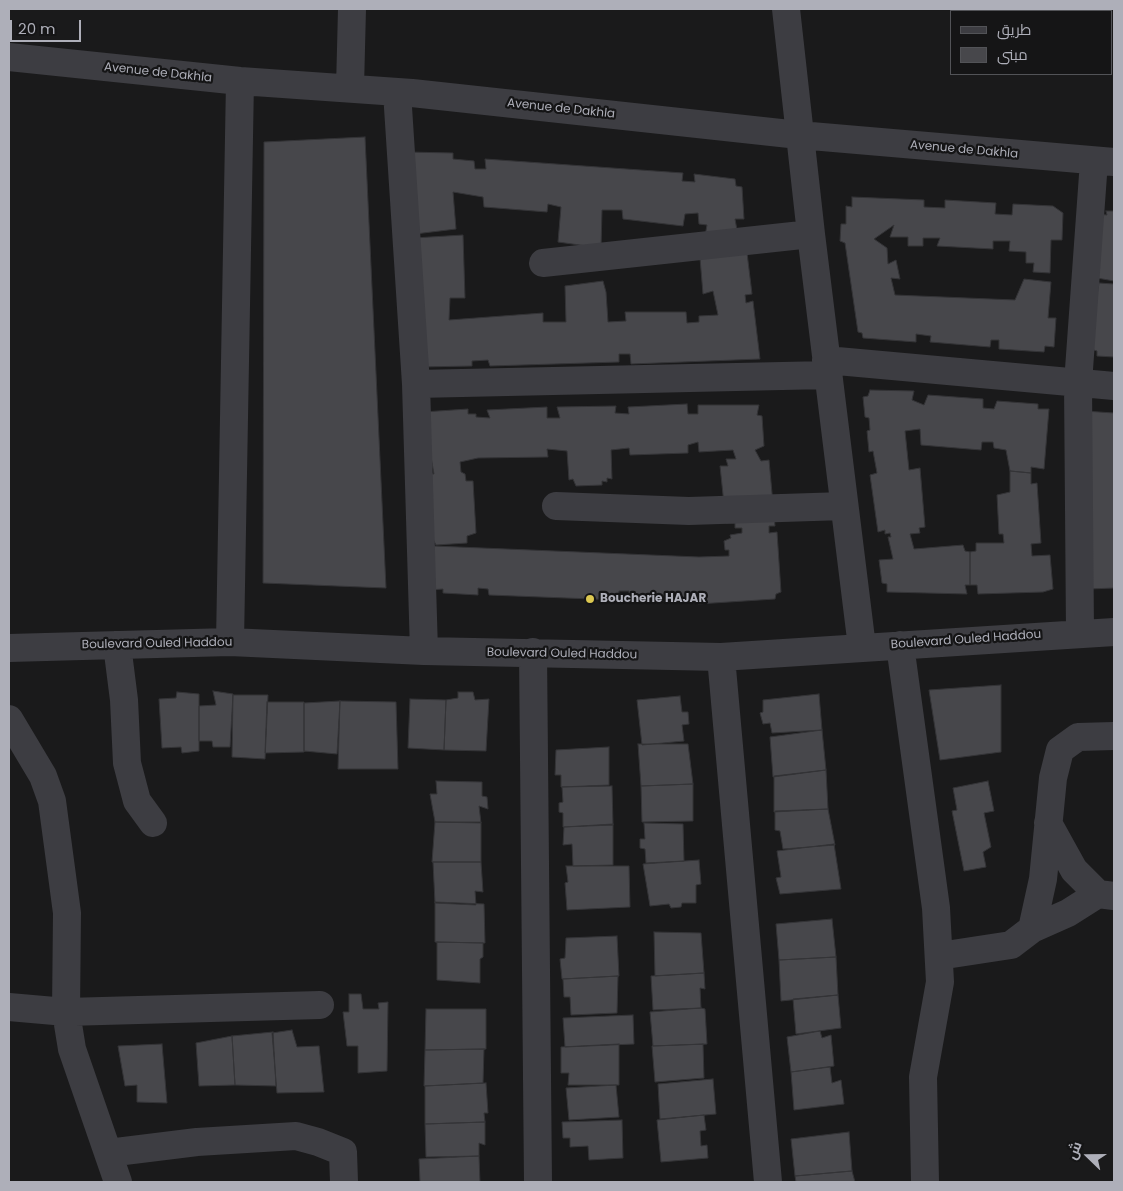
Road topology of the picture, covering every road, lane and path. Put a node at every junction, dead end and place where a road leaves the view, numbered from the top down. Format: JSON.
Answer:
{"nodes":[{"id":1,"x":352,"y":9,"type":"edge"},
{"id":2,"x":786,"y":9,"type":"edge"},
{"id":3,"x":9,"y":57,"type":"edge"},
{"id":4,"x":240,"y":81,"type":"junction"},
{"id":5,"x":350,"y":88,"type":"junction"},
{"id":6,"x":397,"y":92,"type":"junction"},
{"id":7,"x":799,"y":136,"type":"junction"},
{"id":8,"x":1104,"y":161,"type":"edge"},
{"id":9,"x":811,"y":234,"type":"junction"},
{"id":10,"x":543,"y":263,"type":"dead end"},
{"id":11,"x":827,"y":367,"type":"junction"},
{"id":12,"x":1078,"y":383,"type":"junction"},
{"id":13,"x":416,"y":384,"type":"junction"},
{"id":14,"x":1114,"y":386,"type":"edge"},
{"id":15,"x":556,"y":506,"type":"dead end"},
{"id":16,"x":844,"y":506,"type":"junction"},
{"id":17,"x":1114,"y":632,"type":"edge"},
{"id":18,"x":1080,"y":633,"type":"junction"},
{"id":19,"x":230,"y":642,"type":"junction"},
{"id":20,"x":117,"y":645,"type":"junction"},
{"id":21,"x":900,"y":645,"type":"junction"},
{"id":22,"x":862,"y":647,"type":"junction"},
{"id":23,"x":9,"y":648,"type":"edge"},
{"id":24,"x":424,"y":651,"type":"junction"},
{"id":25,"x":533,"y":652,"type":"junction"},
{"id":26,"x":721,"y":657,"type":"junction"},
{"id":27,"x":9,"y":719,"type":"edge"},
{"id":28,"x":1114,"y":736,"type":"edge"},
{"id":29,"x":153,"y":823,"type":"dead end"},
{"id":30,"x":1048,"y":823,"type":"junction"},
{"id":31,"x":1106,"y":895,"type":"edge"},
{"id":32,"x":1032,"y":930,"type":"junction"},
{"id":33,"x":939,"y":956,"type":"junction"},
{"id":34,"x":320,"y":1005,"type":"dead end"},
{"id":35,"x":9,"y":1007,"type":"edge"},
{"id":36,"x":66,"y":1012,"type":"junction"},
{"id":37,"x":108,"y":1154,"type":"junction"},
{"id":38,"x":118,"y":1182,"type":"edge"},
{"id":39,"x":344,"y":1182,"type":"edge"},
{"id":40,"x":538,"y":1182,"type":"edge"},
{"id":41,"x":768,"y":1182,"type":"edge"},
{"id":42,"x":925,"y":1182,"type":"edge"}],
"edges":[{"from":1,"to":5,"type":"street"},
{"from":2,"to":7,"type":"street"},
{"from":3,"to":4,"type":"street","name":"Avenue de Dakhla"},
{"from":4,"to":5,"type":"street","name":"Avenue de Dakhla"},
{"from":4,"to":19,"type":"street"},
{"from":5,"to":6,"type":"street","name":"Avenue de Dakhla"},
{"from":6,"to":7,"type":"street","name":"Avenue de Dakhla"},
{"from":6,"to":13,"type":"street"},
{"from":7,"to":8,"type":"street","name":"Avenue de Dakhla"},
{"from":7,"to":9,"type":"street"},
{"from":8,"to":12,"type":"street"},
{"from":9,"to":10,"type":"street"},
{"from":9,"to":11,"type":"street"},
{"from":11,"to":12,"type":"street"},
{"from":11,"to":13,"type":"street"},
{"from":11,"to":16,"type":"street"},
{"from":12,"to":14,"type":"street"},
{"from":12,"to":18,"type":"street"},
{"from":13,"to":24,"type":"street"},
{"from":15,"to":16,"type":"street"},
{"from":16,"to":22,"type":"street"},
{"from":17,"to":18,"type":"street","name":"Boulevard Ouled Haddou"},
{"from":18,"to":21,"type":"street","name":"Boulevard Ouled Haddou"},
{"from":19,"to":20,"type":"street","name":"Boulevard Ouled Haddou"},
{"from":19,"to":24,"type":"street","name":"Boulevard Ouled Haddou"},
{"from":20,"to":23,"type":"street","name":"Boulevard Ouled Haddou"},
{"from":20,"to":29,"type":"street"},
{"from":21,"to":22,"type":"street","name":"Boulevard Ouled Haddou"},
{"from":21,"to":33,"type":"street"},
{"from":22,"to":26,"type":"street","name":"Boulevard Ouled Haddou"},
{"from":24,"to":25,"type":"street","name":"Boulevard Ouled Haddou"},
{"from":25,"to":26,"type":"street","name":"Boulevard Ouled Haddou"},
{"from":25,"to":40,"type":"street"},
{"from":26,"to":41,"type":"street"},
{"from":27,"to":36,"type":"street"},
{"from":28,"to":30,"type":"street"},
{"from":30,"to":31,"type":"street"},
{"from":30,"to":32,"type":"street"},
{"from":31,"to":32,"type":"street"},
{"from":32,"to":33,"type":"street"},
{"from":33,"to":42,"type":"street"},
{"from":34,"to":36,"type":"street"},
{"from":35,"to":36,"type":"street"},
{"from":36,"to":37,"type":"street"},
{"from":37,"to":38,"type":"street"},
{"from":37,"to":39,"type":"street"}]}
